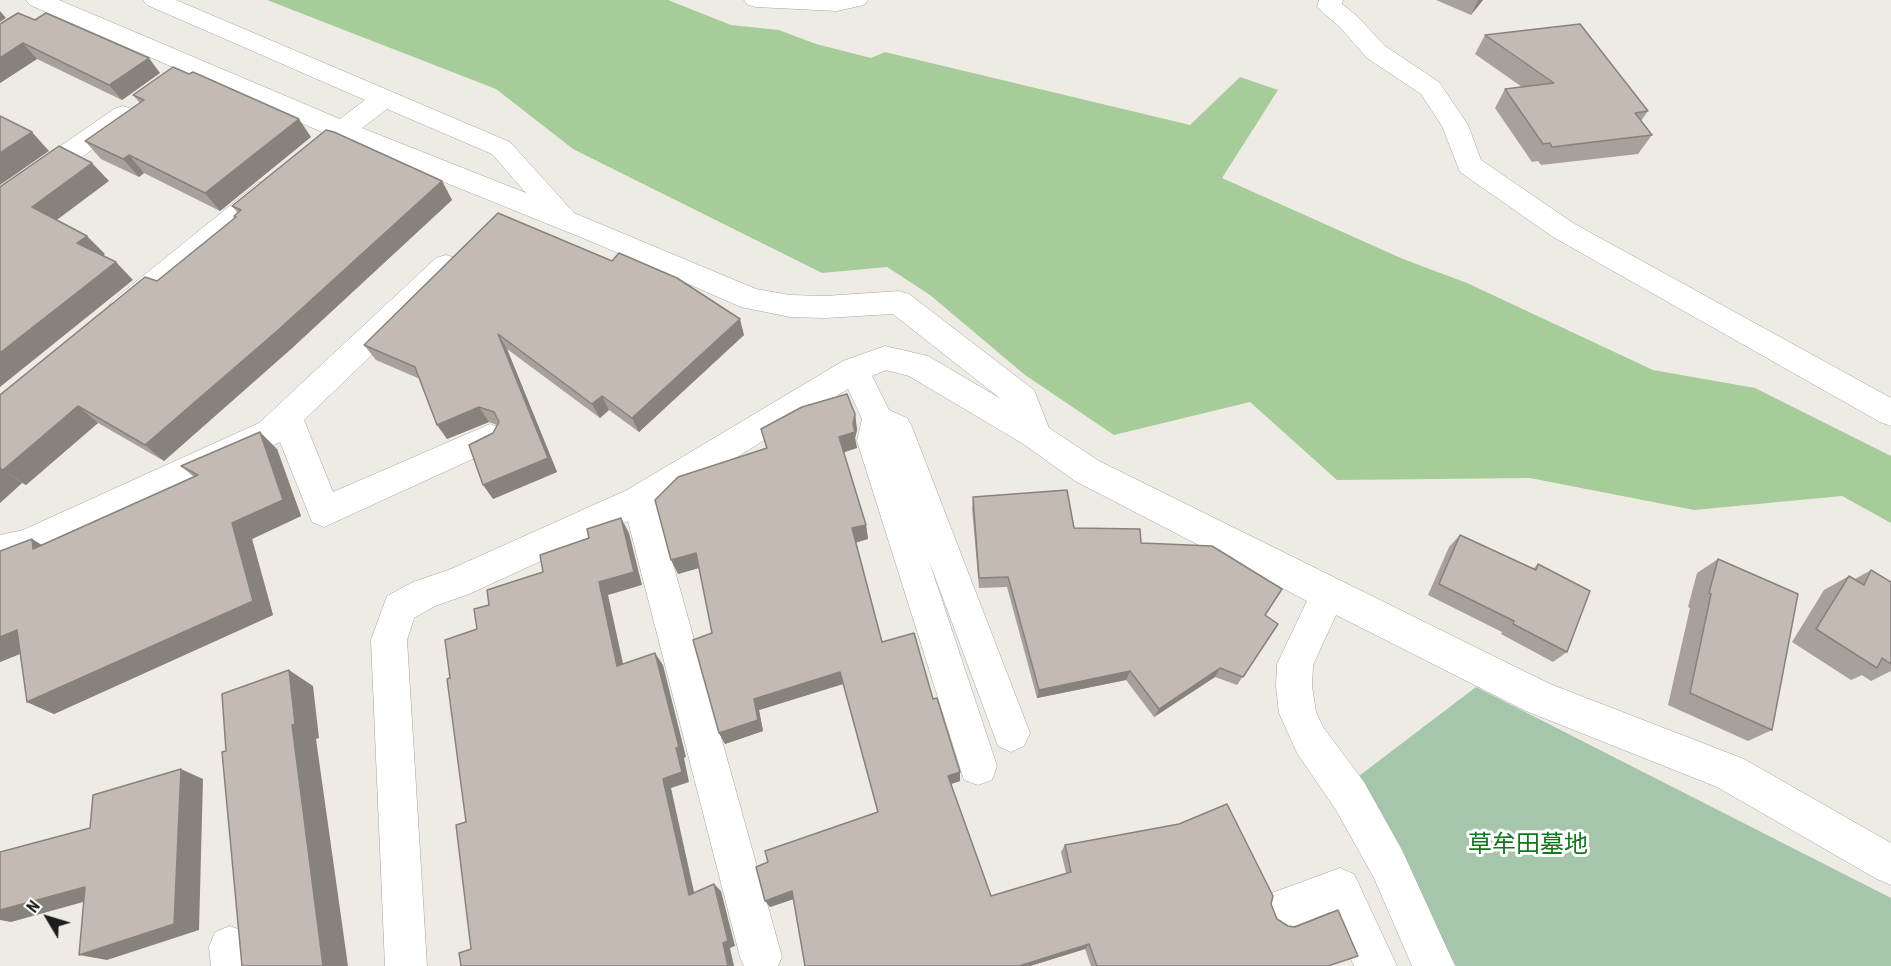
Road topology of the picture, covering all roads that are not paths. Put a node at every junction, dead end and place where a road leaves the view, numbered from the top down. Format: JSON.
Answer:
{"nodes":[{"id":1,"x":155,"y":0,"type":"edge"},
{"id":2,"x":756,"y":0,"type":"edge"},
{"id":3,"x":856,"y":0,"type":"edge"},
{"id":4,"x":1331,"y":0,"type":"edge"},
{"id":5,"x":42,"y":5,"type":"edge"},
{"id":6,"x":236,"y":33,"type":"junction"},
{"id":7,"x":193,"y":66,"type":"junction"},
{"id":8,"x":385,"y":98,"type":"junction"},
{"id":9,"x":341,"y":130,"type":"junction"},
{"id":10,"x":515,"y":201,"type":"junction"},
{"id":11,"x":0,"y":202,"type":"edge"},
{"id":12,"x":567,"y":221,"type":"junction"},
{"id":13,"x":490,"y":225,"type":"edge"},
{"id":14,"x":464,"y":249,"type":"edge"},
{"id":15,"x":101,"y":326,"type":"edge"},
{"id":16,"x":854,"y":370,"type":"junction"},
{"id":17,"x":1891,"y":413,"type":"edge"},
{"id":18,"x":286,"y":416,"type":"junction"},
{"id":19,"x":878,"y":419,"type":"junction"},
{"id":20,"x":490,"y":436,"type":"edge"},
{"id":21,"x":1036,"y":436,"type":"junction"},
{"id":22,"x":639,"y":500,"type":"junction"},
{"id":23,"x":0,"y":550,"type":"edge"},
{"id":24,"x":1328,"y":594,"type":"junction"},
{"id":25,"x":1011,"y":733,"type":"dead end"},
{"id":26,"x":978,"y":766,"type":"dead end"},
{"id":27,"x":1891,"y":865,"type":"edge"},
{"id":28,"x":1284,"y":909,"type":"dead end"},
{"id":29,"x":761,"y":957,"type":"dead end"},
{"id":30,"x":406,"y":966,"type":"edge"},
{"id":31,"x":1376,"y":966,"type":"edge"},
{"id":32,"x":1434,"y":966,"type":"edge"}],
"edges":[{"from":1,"to":6,"type":"street"},
{"from":2,"to":3,"type":"street"},
{"from":4,"to":17,"type":"street"},
{"from":5,"to":7,"type":"street"},
{"from":6,"to":7,"type":"street"},
{"from":6,"to":8,"type":"street"},
{"from":7,"to":9,"type":"street"},
{"from":7,"to":11,"type":"street"},
{"from":8,"to":9,"type":"street"},
{"from":8,"to":12,"type":"street"},
{"from":9,"to":10,"type":"street"},
{"from":9,"to":15,"type":"street"},
{"from":10,"to":12,"type":"street"},
{"from":10,"to":13,"type":"street"},
{"from":12,"to":21,"type":"street"},
{"from":14,"to":18,"type":"street"},
{"from":16,"to":19,"type":"street"},
{"from":16,"to":21,"type":"street"},
{"from":16,"to":22,"type":"street"},
{"from":18,"to":20,"type":"street"},
{"from":18,"to":23,"type":"street"},
{"from":19,"to":25,"type":"street"},
{"from":19,"to":26,"type":"street"},
{"from":21,"to":24,"type":"street"},
{"from":22,"to":29,"type":"street"},
{"from":22,"to":30,"type":"street"},
{"from":24,"to":27,"type":"street"},
{"from":24,"to":32,"type":"street"},
{"from":28,"to":31,"type":"street"}]}
